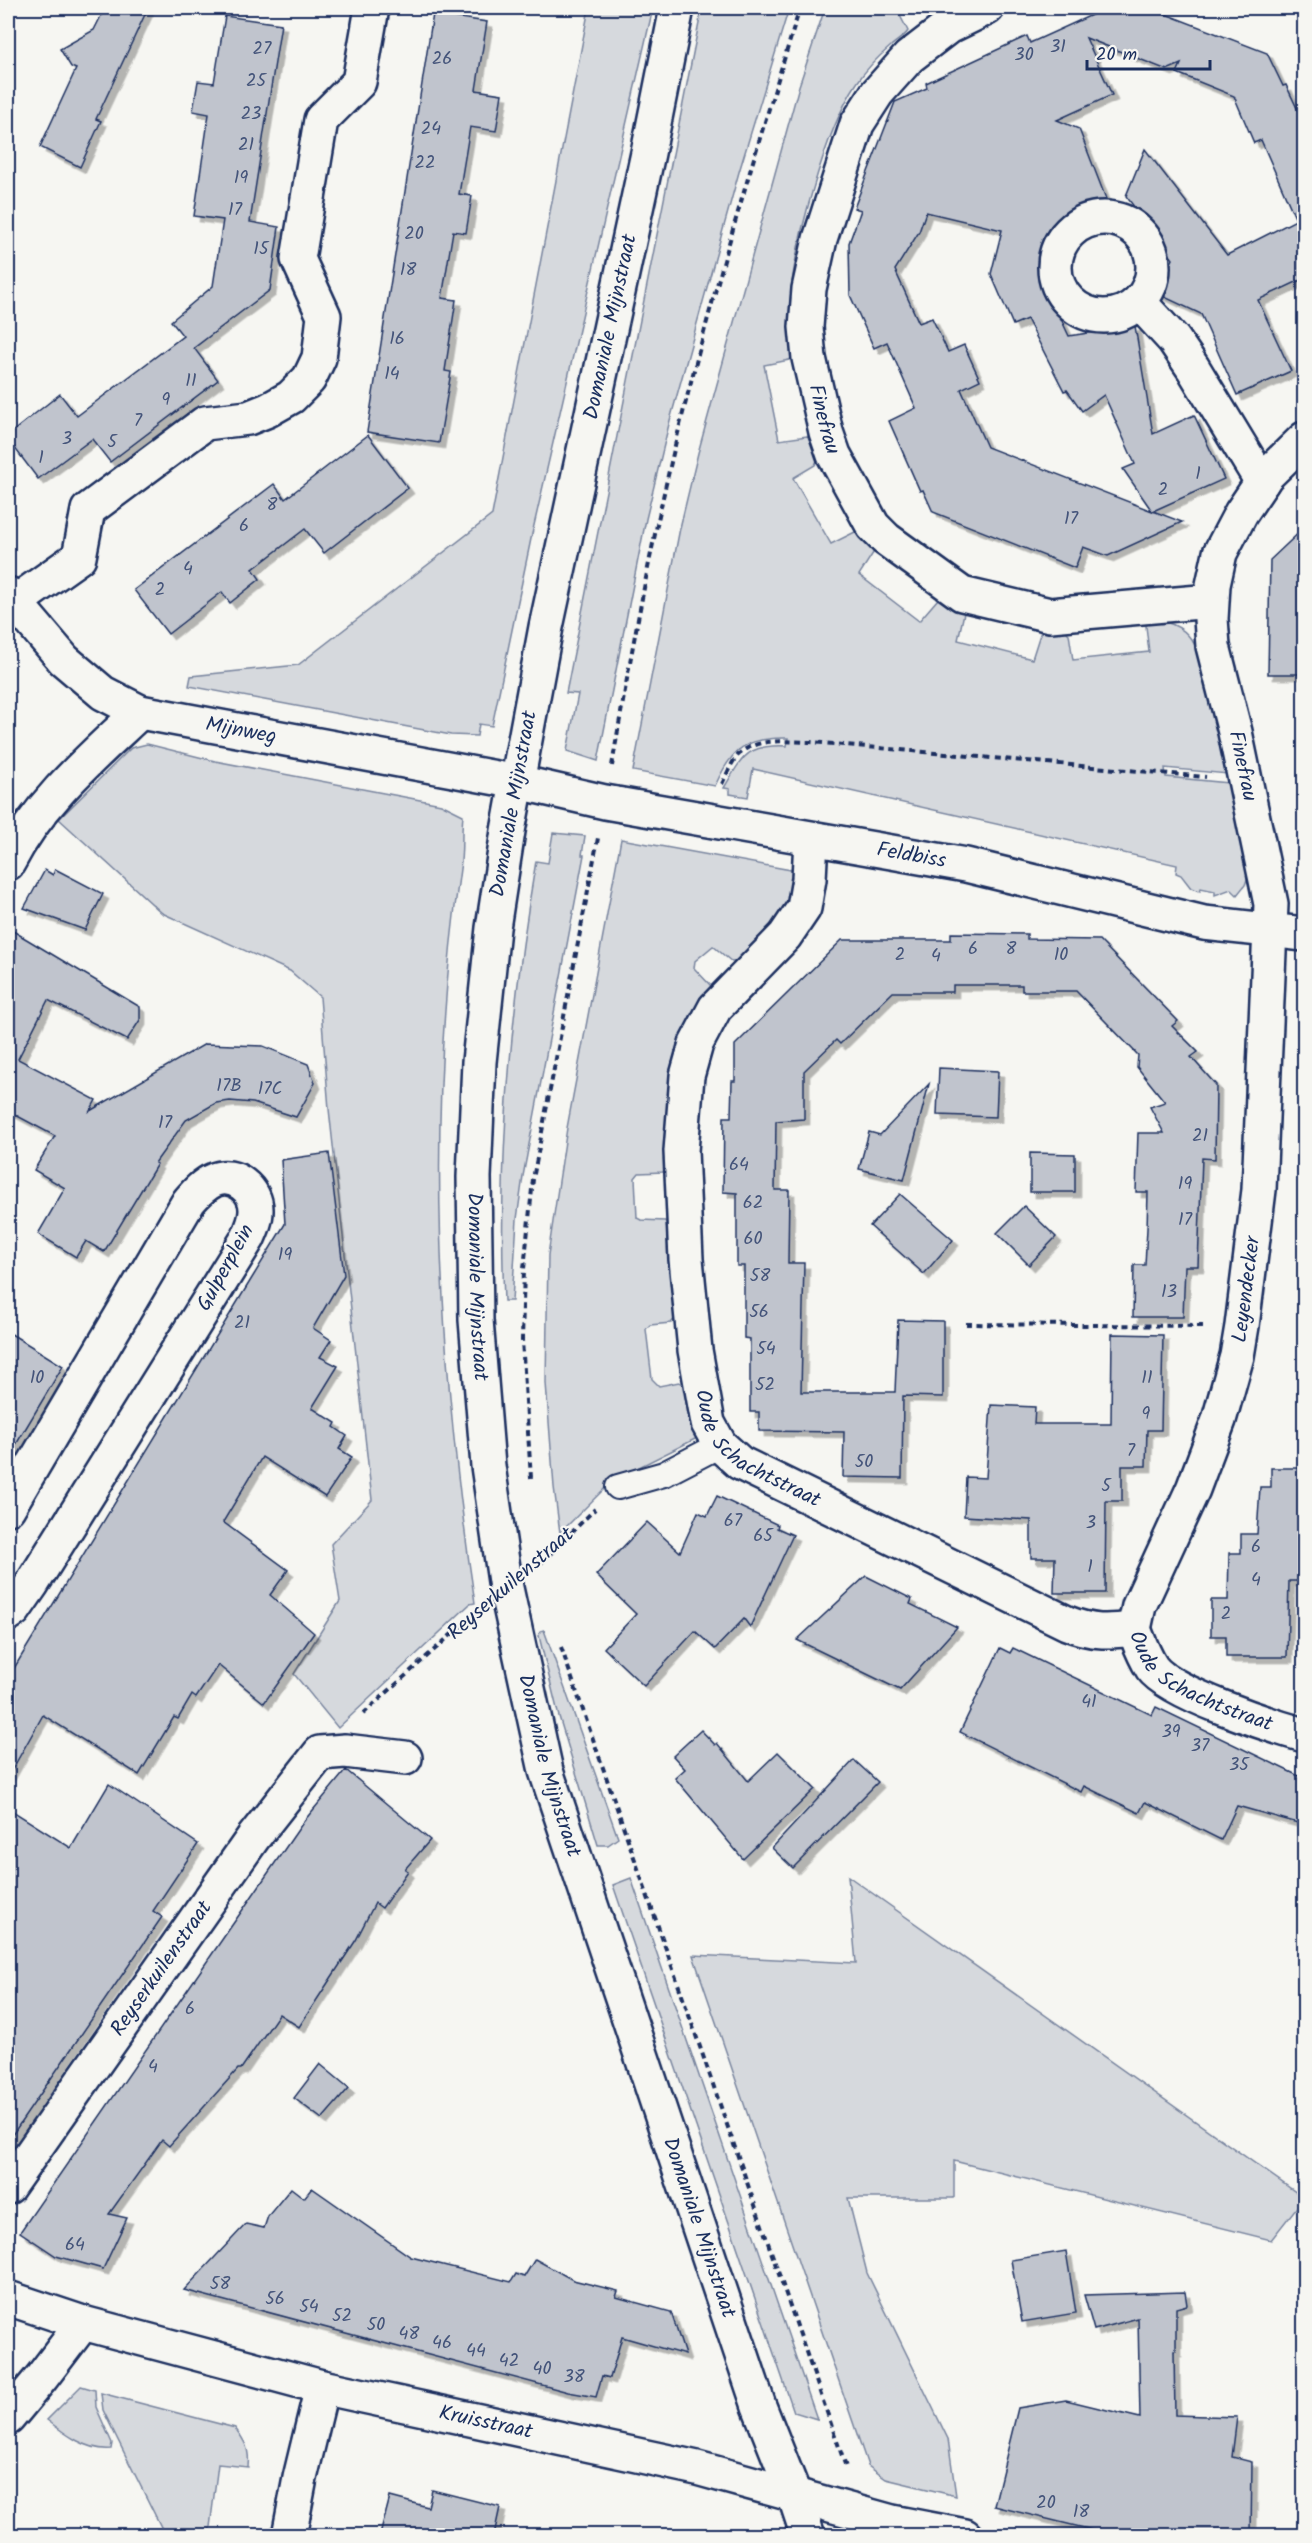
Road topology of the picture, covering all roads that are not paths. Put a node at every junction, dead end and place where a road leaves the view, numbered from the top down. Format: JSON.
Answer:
{"nodes":[{"id":1,"x":372,"y":8,"type":"edge"},
{"id":2,"x":678,"y":8,"type":"edge"},
{"id":3,"x":987,"y":8,"type":"edge"},
{"id":4,"x":1139,"y":302,"type":"dead end"},
{"id":5,"x":1305,"y":439,"type":"edge"},
{"id":6,"x":1262,"y":482,"type":"junction"},
{"id":7,"x":11,"y":598,"type":"edge"},
{"id":8,"x":1210,"y":602,"type":"junction"},
{"id":9,"x":140,"y":712,"type":"junction"},
{"id":10,"x":518,"y":782,"type":"junction"},
{"id":11,"x":811,"y":839,"type":"junction"},
{"id":12,"x":8,"y":863,"type":"edge"},
{"id":13,"x":1269,"y":931,"type":"junction"},
{"id":14,"x":1305,"y":934,"type":"edge"},
{"id":15,"x":720,"y":1445,"type":"junction"},
{"id":16,"x":618,"y":1487,"type":"road end"},
{"id":17,"x":8,"y":1508,"type":"edge"},
{"id":18,"x":8,"y":1614,"type":"edge"},
{"id":19,"x":1134,"y":1629,"type":"junction"},
{"id":20,"x":1305,"y":1734,"type":"edge"},
{"id":21,"x":405,"y":1758,"type":"dead end"},
{"id":22,"x":8,"y":2187,"type":"edge"},
{"id":23,"x":8,"y":2298,"type":"edge"},
{"id":24,"x":83,"y":2323,"type":"junction"},
{"id":25,"x":322,"y":2387,"type":"junction"},
{"id":26,"x":8,"y":2418,"type":"edge"},
{"id":27,"x":794,"y":2494,"type":"junction"},
{"id":28,"x":289,"y":2535,"type":"edge"},
{"id":29,"x":808,"y":2535,"type":"edge"},
{"id":30,"x":965,"y":2535,"type":"edge"}],
"edges":[{"from":1,"to":7,"type":"street"},
{"from":2,"to":10,"type":"street","name":"Domaniale Mijnstraat"},
{"from":3,"to":8,"type":"street","name":"Finefrau"},
{"from":4,"to":6,"type":"street"},
{"from":5,"to":6,"type":"street","name":"Finefrau"},
{"from":6,"to":8,"type":"street","name":"Finefrau"},
{"from":7,"to":9,"type":"street","name":"Mijnweg"},
{"from":8,"to":13,"type":"street","name":"Finefrau"},
{"from":9,"to":10,"type":"street","name":"Mijnweg"},
{"from":9,"to":12,"type":"street"},
{"from":10,"to":11,"type":"street","name":"Feldbiss"},
{"from":10,"to":27,"type":"street","name":"Domaniale Mijnstraat"},
{"from":11,"to":13,"type":"street","name":"Feldbiss"},
{"from":11,"to":15,"type":"street","name":"Oude Schachtstraat"},
{"from":13,"to":14,"type":"street","name":"Feldbiss"},
{"from":13,"to":19,"type":"street","name":"Leyendecker"},
{"from":15,"to":16,"type":"lane"},
{"from":15,"to":19,"type":"street","name":"Oude Schachtstraat"},
{"from":17,"to":18,"type":"street","name":"Gulperplein"},
{"from":19,"to":20,"type":"street","name":"Oude Schachtstraat"},
{"from":21,"to":22,"type":"street","name":"Reyserkuilenstraat"},
{"from":23,"to":24,"type":"street","name":"Kruisstraat"},
{"from":24,"to":25,"type":"street","name":"Kruisstraat"},
{"from":24,"to":26,"type":"street"},
{"from":25,"to":27,"type":"street","name":"Kruisstraat"},
{"from":25,"to":28,"type":"street"},
{"from":27,"to":29,"type":"street","name":"Domaniale Mijnstraat"},
{"from":27,"to":30,"type":"street","name":"Kruisstraat"}]}
